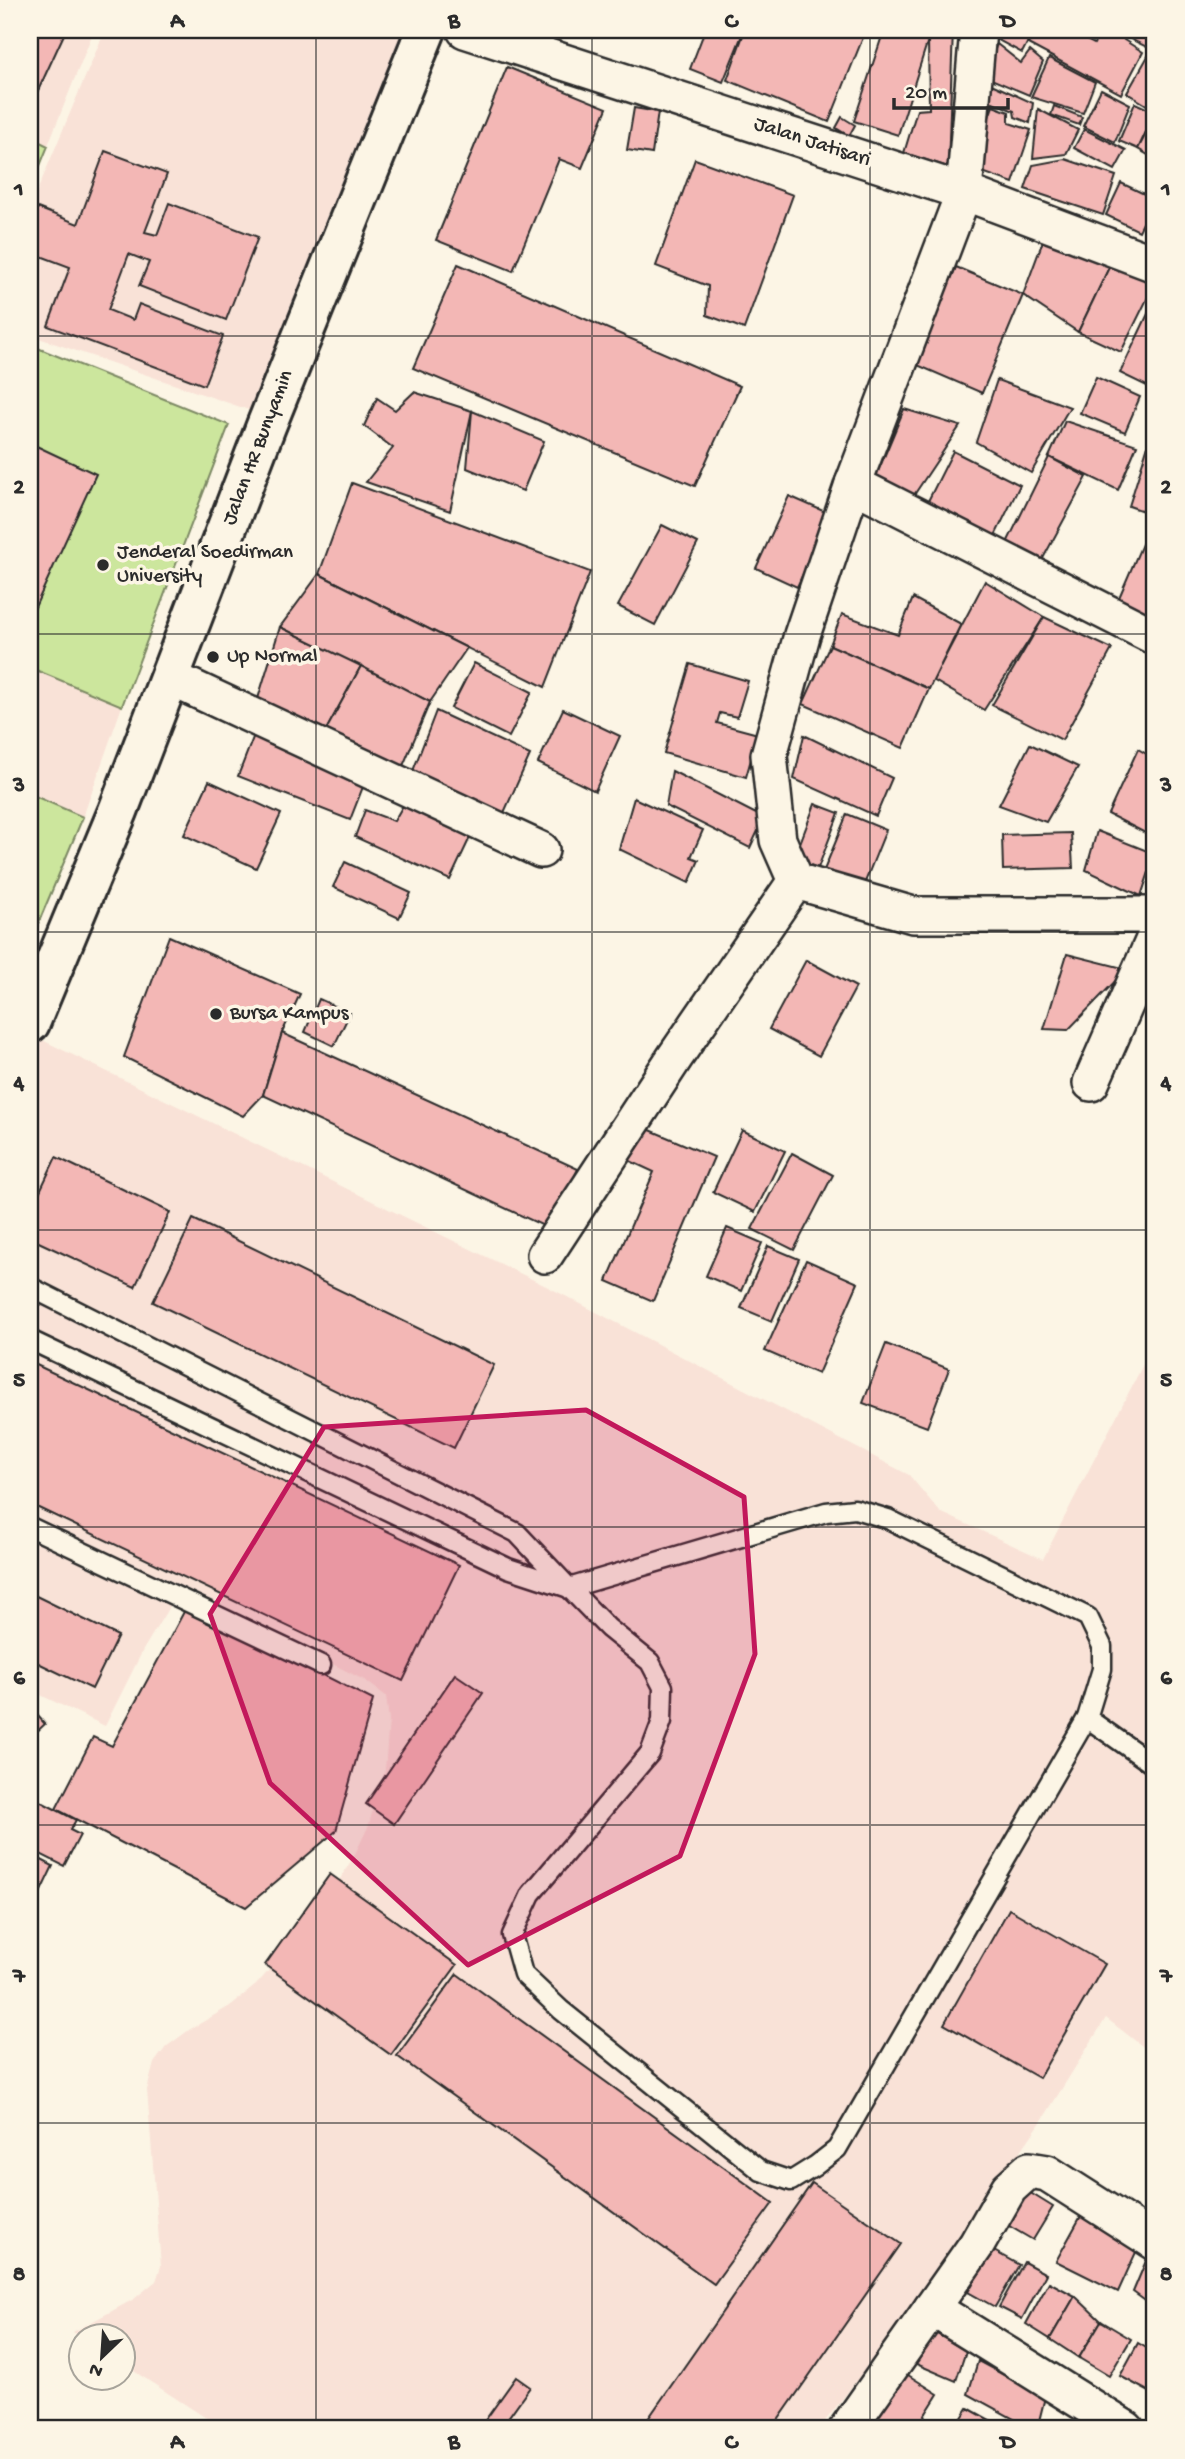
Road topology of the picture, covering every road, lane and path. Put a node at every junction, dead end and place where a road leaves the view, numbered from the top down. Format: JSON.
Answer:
{"nodes":[{"id":1,"x":426,"y":30,"type":"edge"},
{"id":2,"x":465,"y":30,"type":"edge"},
{"id":3,"x":978,"y":30,"type":"edge"},
{"id":4,"x":964,"y":192,"type":"junction"},
{"id":5,"x":1155,"y":264,"type":"edge"},
{"id":6,"x":853,"y":484,"type":"junction"},
{"id":7,"x":1155,"y":637,"type":"edge"},
{"id":8,"x":171,"y":678,"type":"junction"},
{"id":9,"x":541,"y":850,"type":"dead end"},
{"id":10,"x":796,"y":881,"type":"junction"},
{"id":11,"x":1155,"y":915,"type":"edge"},
{"id":12,"x":1155,"y":937,"type":"edge"},
{"id":13,"x":30,"y":1023,"type":"edge"},
{"id":14,"x":1091,"y":1083,"type":"dead end"},
{"id":15,"x":545,"y":1255,"type":"dead end"},
{"id":16,"x":30,"y":1287,"type":"edge"},
{"id":17,"x":30,"y":1340,"type":"edge"},
{"id":18,"x":30,"y":1527,"type":"edge"},
{"id":19,"x":569,"y":1588,"type":"junction"},
{"id":20,"x":321,"y":1665,"type":"dead end"},
{"id":21,"x":1087,"y":1718,"type":"junction"},
{"id":22,"x":1155,"y":1766,"type":"edge"},
{"id":23,"x":1155,"y":2242,"type":"edge"},
{"id":24,"x":932,"y":2308,"type":"junction"},
{"id":25,"x":847,"y":2429,"type":"edge"},
{"id":26,"x":1126,"y":2429,"type":"edge"}],
"edges":[{"from":1,"to":8,"type":"main road","name":"Jalan HR Bunyamin"},
{"from":2,"to":4,"type":"street","name":"Jalan Jatisari"},
{"from":3,"to":4,"type":"street"},
{"from":4,"to":5,"type":"street","name":"Jalan Jatisari"},
{"from":4,"to":6,"type":"street"},
{"from":6,"to":7,"type":"street"},
{"from":6,"to":10,"type":"street"},
{"from":8,"to":9,"type":"street"},
{"from":8,"to":13,"type":"main road","name":"Jalan HR Bunyamin"},
{"from":10,"to":11,"type":"street"},
{"from":10,"to":15,"type":"street"},
{"from":12,"to":14,"type":"street"},
{"from":16,"to":19,"type":"lane"},
{"from":17,"to":19,"type":"lane"},
{"from":18,"to":20,"type":"lane"},
{"from":19,"to":21,"type":"lane"},
{"from":19,"to":21,"type":"lane"},
{"from":21,"to":22,"type":"lane"},
{"from":23,"to":24,"type":"street"},
{"from":24,"to":25,"type":"street"},
{"from":24,"to":26,"type":"street"}]}
